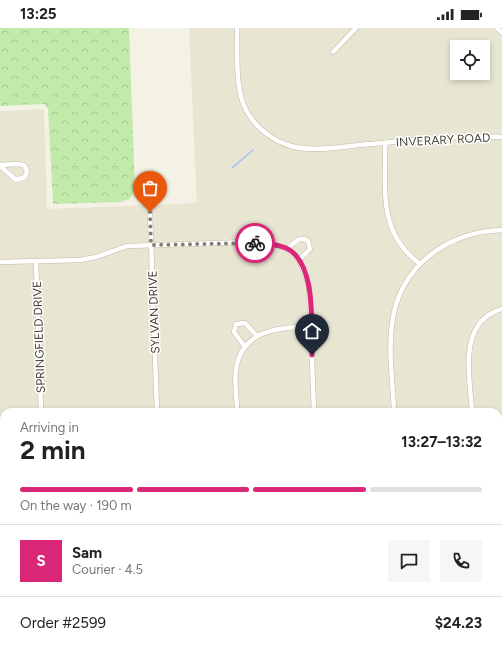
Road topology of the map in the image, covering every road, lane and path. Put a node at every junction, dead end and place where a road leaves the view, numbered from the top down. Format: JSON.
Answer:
{"nodes":[{"id":1,"x":237,"y":28,"type":"edge"},
{"id":2,"x":356,"y":28,"type":"edge"},
{"id":3,"x":497,"y":28,"type":"edge"},
{"id":4,"x":502,"y":34,"type":"edge"},
{"id":5,"x":333,"y":52,"type":"dead end"},
{"id":6,"x":502,"y":137,"type":"edge"},
{"id":7,"x":385,"y":143,"type":"junction"},
{"id":8,"x":0,"y":166,"type":"edge"},
{"id":9,"x":150,"y":212,"type":"dead end"},
{"id":10,"x":502,"y":230,"type":"edge"},
{"id":11,"x":151,"y":245,"type":"junction"},
{"id":12,"x":287,"y":249,"type":"junction"},
{"id":13,"x":299,"y":260,"type":"junction"},
{"id":14,"x":0,"y":262,"type":"edge"},
{"id":15,"x":36,"y":262,"type":"junction"},
{"id":16,"x":420,"y":264,"type":"junction"},
{"id":17,"x":502,"y":309,"type":"edge"},
{"id":18,"x":310,"y":326,"type":"junction"},
{"id":19,"x":257,"y":336,"type":"junction"},
{"id":20,"x":245,"y":347,"type":"junction"},
{"id":21,"x":41,"y":408,"type":"edge"},
{"id":22,"x":157,"y":408,"type":"edge"},
{"id":23,"x":237,"y":408,"type":"edge"},
{"id":24,"x":314,"y":408,"type":"edge"},
{"id":25,"x":394,"y":408,"type":"edge"},
{"id":26,"x":472,"y":408,"type":"edge"}],
"edges":[{"from":1,"to":7,"type":"street","name":"INVERARY ROAD"},
{"from":2,"to":5,"type":"street"},
{"from":3,"to":4,"type":"street"},
{"from":6,"to":7,"type":"street","name":"INVERARY ROAD"},
{"from":7,"to":16,"type":"street"},
{"from":8,"to":8,"type":"street"},
{"from":9,"to":11,"type":"street","name":"SYLVAN DRIVE"},
{"from":10,"to":16,"type":"street"},
{"from":11,"to":12,"type":"street"},
{"from":11,"to":15,"type":"street"},
{"from":11,"to":22,"type":"street","name":"SYLVAN DRIVE"},
{"from":12,"to":13,"type":"street"},
{"from":12,"to":13,"type":"street"},
{"from":13,"to":18,"type":"street"},
{"from":14,"to":15,"type":"street"},
{"from":15,"to":21,"type":"street","name":"SPRINGFIELD DRIVE"},
{"from":16,"to":25,"type":"street"},
{"from":17,"to":26,"type":"street"},
{"from":18,"to":19,"type":"street"},
{"from":18,"to":24,"type":"street"},
{"from":19,"to":20,"type":"street"},
{"from":19,"to":20,"type":"street"},
{"from":20,"to":23,"type":"street"}]}
